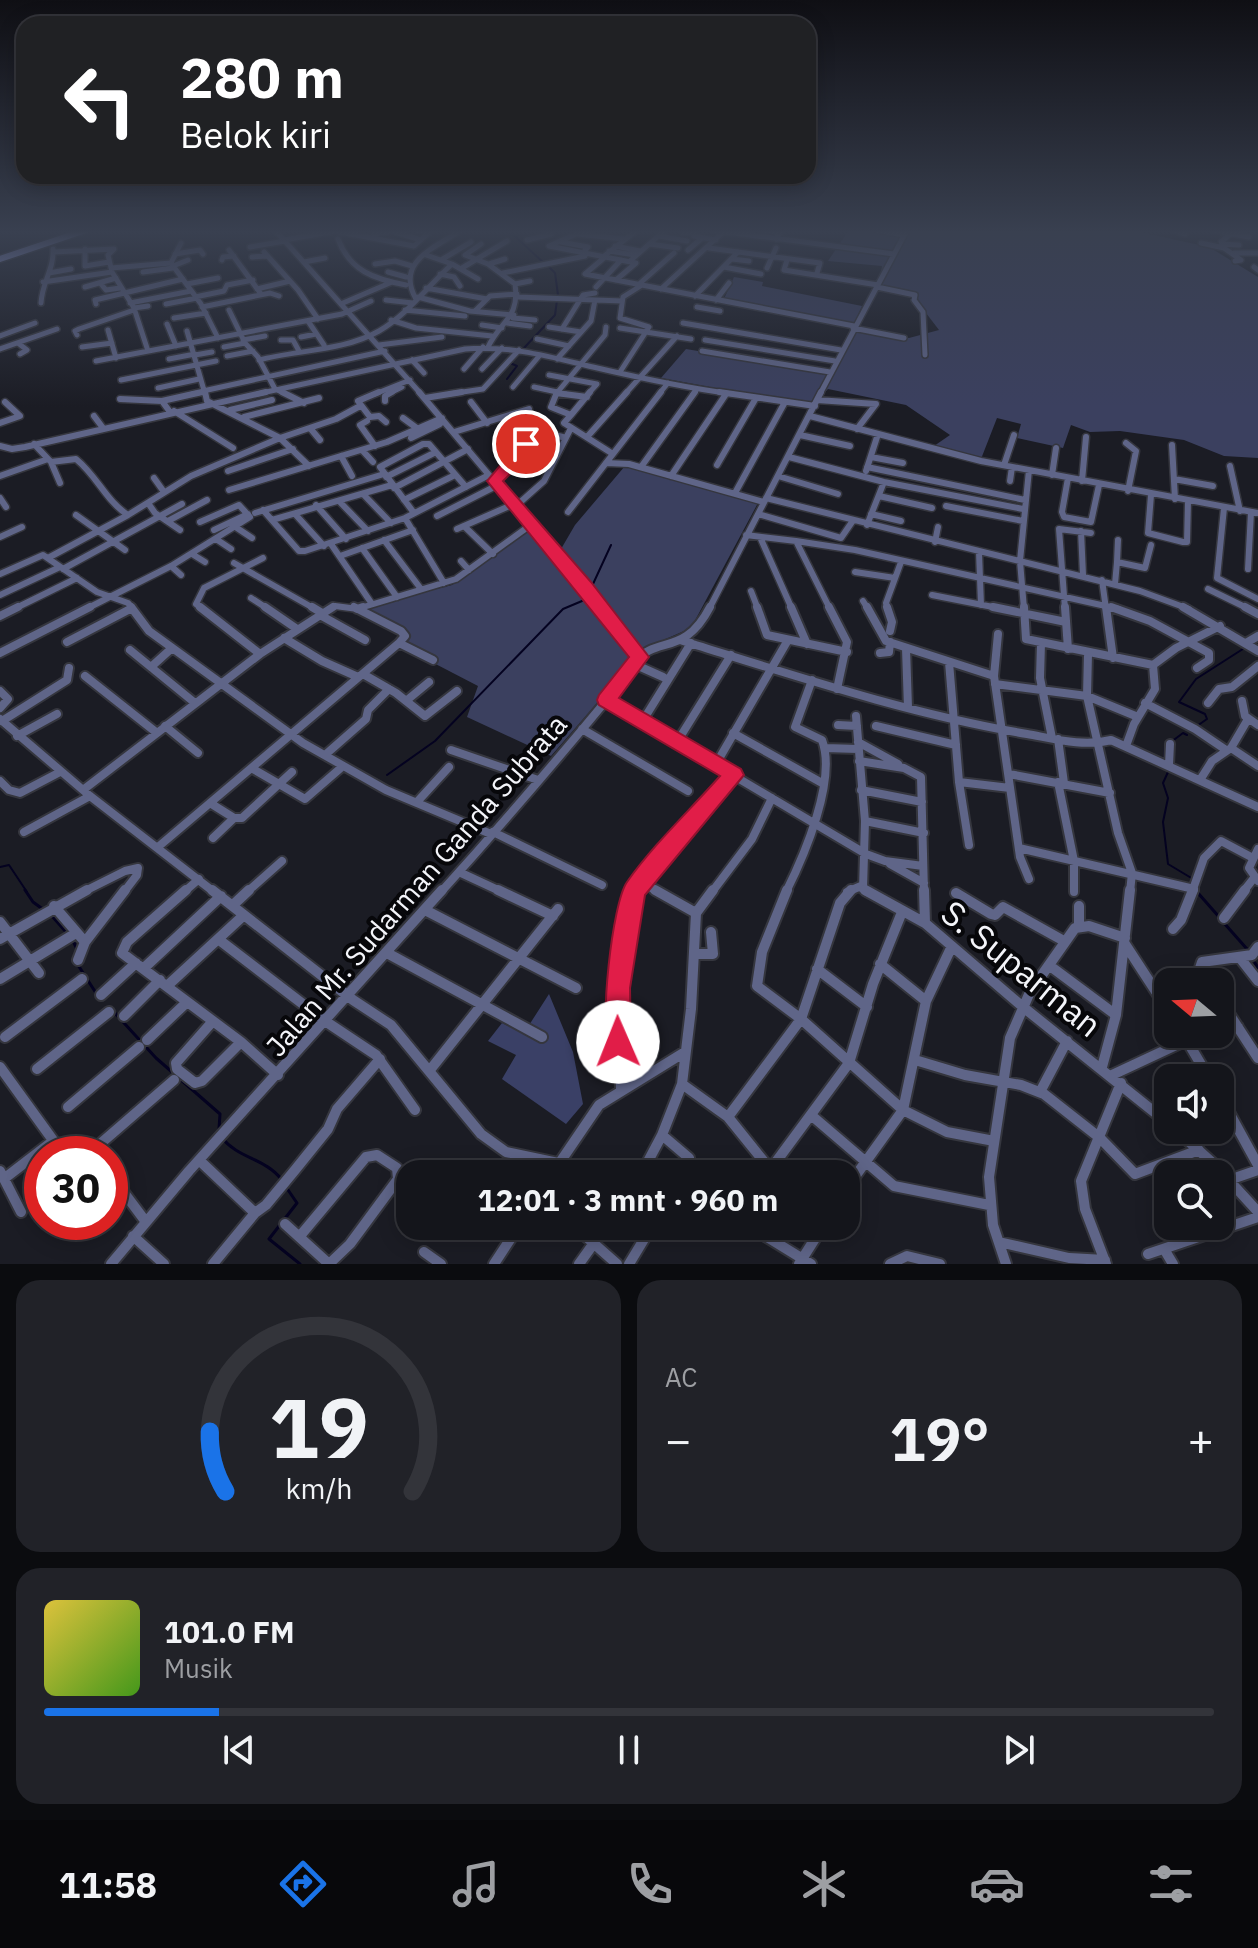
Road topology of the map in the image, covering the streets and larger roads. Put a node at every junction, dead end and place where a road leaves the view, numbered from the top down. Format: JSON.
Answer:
{"nodes":[{"id":1,"x":42,"y":289,"type":"edge"},
{"id":2,"x":105,"y":289,"type":"edge"},
{"id":3,"x":123,"y":289,"type":"junction"},
{"id":4,"x":225,"y":289,"type":"edge"},
{"id":5,"x":265,"y":289,"type":"edge"},
{"id":6,"x":296,"y":289,"type":"edge"},
{"id":7,"x":330,"y":289,"type":"edge"},
{"id":8,"x":376,"y":289,"type":"edge"},
{"id":9,"x":409,"y":289,"type":"edge"},
{"id":10,"x":425,"y":289,"type":"edge"},
{"id":11,"x":431,"y":289,"type":"edge"},
{"id":12,"x":516,"y":289,"type":"edge"},
{"id":13,"x":597,"y":289,"type":"edge"},
{"id":14,"x":634,"y":289,"type":"edge"},
{"id":15,"x":661,"y":289,"type":"edge"},
{"id":16,"x":701,"y":289,"type":"edge"},
{"id":17,"x":724,"y":289,"type":"edge"},
{"id":18,"x":875,"y":289,"type":"edge"},
{"id":19,"x":890,"y":289,"type":"edge"},
{"id":20,"x":191,"y":291,"type":"joint"},
{"id":21,"x":259,"y":291,"type":"junction"},
{"id":22,"x":595,"y":293,"type":"junction"},
{"id":23,"x":609,"y":293,"type":"dead end"},
{"id":24,"x":518,"y":295,"type":"junction"},
{"id":25,"x":279,"y":296,"type":"dead end"},
{"id":26,"x":695,"y":296,"type":"junction"},
{"id":27,"x":196,"y":297,"type":"junction"},
{"id":28,"x":581,"y":298,"type":"junction"},
{"id":29,"x":707,"y":298,"type":"junction"},
{"id":30,"x":487,"y":299,"type":"junction"},
{"id":31,"x":386,"y":300,"type":"dead end"},
{"id":32,"x":416,"y":300,"type":"junction"},
{"id":33,"x":716,"y":300,"type":"junction"},
{"id":34,"x":371,"y":301,"type":"dead end"},
{"id":35,"x":606,"y":301,"type":"junction"},
{"id":36,"x":622,"y":301,"type":"junction"},
{"id":37,"x":41,"y":303,"type":"dead end"},
{"id":38,"x":343,"y":303,"type":"junction"},
{"id":39,"x":96,"y":304,"type":"dead end"},
{"id":40,"x":166,"y":304,"type":"dead end"},
{"id":41,"x":148,"y":306,"type":"dead end"},
{"id":42,"x":133,"y":307,"type":"junction"},
{"id":43,"x":204,"y":310,"type":"junction"},
{"id":44,"x":229,"y":310,"type":"dead end"},
{"id":45,"x":405,"y":310,"type":"junction"},
{"id":46,"x":642,"y":310,"type":"dead end"},
{"id":47,"x":473,"y":311,"type":"junction"},
{"id":48,"x":720,"y":311,"type":"dead end"},
{"id":49,"x":349,"y":312,"type":"junction"},
{"id":50,"x":441,"y":314,"type":"junction"},
{"id":51,"x":289,"y":315,"type":"dead end"},
{"id":52,"x":465,"y":316,"type":"junction"},
{"id":53,"x":513,"y":316,"type":"junction"},
{"id":54,"x":267,"y":317,"type":"dead end"},
{"id":55,"x":174,"y":318,"type":"dead end"},
{"id":56,"x":571,"y":318,"type":"junction"},
{"id":57,"x":318,"y":319,"type":"junction"},
{"id":58,"x":391,"y":320,"type":"junction"},
{"id":59,"x":535,"y":320,"type":"dead end"},
{"id":60,"x":308,"y":321,"type":"junction"},
{"id":61,"x":635,"y":321,"type":"junction"},
{"id":62,"x":296,"y":322,"type":"junction"},
{"id":63,"x":35,"y":323,"type":"dead end"},
{"id":64,"x":683,"y":323,"type":"dead end"},
{"id":65,"x":167,"y":324,"type":"dead end"},
{"id":66,"x":482,"y":325,"type":"dead end"},
{"id":67,"x":504,"y":325,"type":"junction"},
{"id":68,"x":590,"y":325,"type":"junction"},
{"id":69,"x":759,"y":325,"type":"dead end"},
{"id":70,"x":530,"y":326,"type":"dead end"},
{"id":71,"x":889,"y":326,"type":"dead end"},
{"id":72,"x":271,"y":327,"type":"junction"},
{"id":73,"x":549,"y":327,"type":"dead end"},
{"id":74,"x":606,"y":327,"type":"dead end"},
{"id":75,"x":854,"y":327,"type":"junction"},
{"id":76,"x":620,"y":328,"type":"dead end"},
{"id":77,"x":57,"y":329,"type":"dead end"},
{"id":78,"x":428,"y":329,"type":"junction"},
{"id":79,"x":562,"y":329,"type":"junction"},
{"id":80,"x":108,"y":330,"type":"dead end"},
{"id":81,"x":187,"y":331,"type":"dead end"},
{"id":82,"x":456,"y":331,"type":"junction"},
{"id":83,"x":581,"y":332,"type":"junction"},
{"id":84,"x":646,"y":332,"type":"junction"},
{"id":85,"x":442,"y":333,"type":"junction"},
{"id":86,"x":316,"y":334,"type":"junction"},
{"id":87,"x":811,"y":334,"type":"dead end"},
{"id":88,"x":884,"y":334,"type":"junction"},
{"id":89,"x":77,"y":335,"type":"dead end"},
{"id":90,"x":371,"y":335,"type":"junction"},
{"id":91,"x":0,"y":336,"type":"edge"},
{"id":92,"x":265,"y":336,"type":"dead end"},
{"id":93,"x":492,"y":336,"type":"junction"},
{"id":94,"x":677,"y":336,"type":"junction"},
{"id":95,"x":301,"y":337,"type":"dead end"},
{"id":96,"x":753,"y":337,"type":"junction"},
{"id":97,"x":218,"y":338,"type":"junction"},
{"id":98,"x":904,"y":338,"type":"dead end"},
{"id":99,"x":243,"y":339,"type":"junction"},
{"id":100,"x":537,"y":339,"type":"dead end"},
{"id":101,"x":691,"y":339,"type":"dead end"},
{"id":102,"x":7,"y":340,"type":"dead end"},
{"id":103,"x":281,"y":340,"type":"dead end"},
{"id":104,"x":705,"y":340,"type":"dead end"},
{"id":105,"x":112,"y":343,"type":"junction"},
{"id":106,"x":191,"y":343,"type":"junction"},
{"id":107,"x":16,"y":344,"type":"junction"},
{"id":108,"x":324,"y":345,"type":"junction"},
{"id":109,"x":379,"y":345,"type":"junction"},
{"id":110,"x":805,"y":345,"type":"junction"},
{"id":111,"x":176,"y":346,"type":"junction"},
{"id":112,"x":569,"y":346,"type":"junction"},
{"id":113,"x":82,"y":347,"type":"dead end"},
{"id":114,"x":224,"y":347,"type":"dead end"},
{"id":115,"x":486,"y":347,"type":"junction"},
{"id":116,"x":502,"y":348,"type":"junction"},
{"id":117,"x":0,"y":349,"type":"edge"},
{"id":118,"x":519,"y":350,"type":"junction"},
{"id":119,"x":841,"y":350,"type":"junction"},
{"id":120,"x":148,"y":351,"type":"junction"},
{"id":121,"x":253,"y":351,"type":"junction"},
{"id":122,"x":299,"y":351,"type":"junction"},
{"id":123,"x":385,"y":351,"type":"junction"},
{"id":124,"x":702,"y":351,"type":"dead end"},
{"id":125,"x":212,"y":352,"type":"dead end"},
{"id":126,"x":623,"y":352,"type":"dead end"},
{"id":127,"x":447,"y":353,"type":"junction"},
{"id":128,"x":632,"y":353,"type":"junction"},
{"id":129,"x":20,"y":354,"type":"dead end"},
{"id":130,"x":195,"y":354,"type":"junction"},
{"id":131,"x":540,"y":355,"type":"junction"},
{"id":132,"x":925,"y":355,"type":"dead end"},
{"id":133,"x":227,"y":356,"type":"dead end"},
{"id":134,"x":116,"y":358,"type":"junction"},
{"id":135,"x":169,"y":359,"type":"dead end"},
{"id":136,"x":557,"y":359,"type":"junction"},
{"id":137,"x":259,"y":360,"type":"junction"},
{"id":138,"x":412,"y":360,"type":"junction"},
{"id":139,"x":96,"y":361,"type":"dead end"},
{"id":140,"x":216,"y":361,"type":"dead end"},
{"id":141,"x":835,"y":361,"type":"junction"},
{"id":142,"x":396,"y":364,"type":"junction"},
{"id":143,"x":578,"y":364,"type":"junction"},
{"id":144,"x":196,"y":365,"type":"junction"},
{"id":145,"x":464,"y":369,"type":"dead end"},
{"id":146,"x":482,"y":369,"type":"dead end"},
{"id":147,"x":231,"y":372,"type":"dead end"},
{"id":148,"x":620,"y":372,"type":"junction"},
{"id":149,"x":830,"y":372,"type":"junction"},
{"id":150,"x":424,"y":373,"type":"dead end"},
{"id":151,"x":549,"y":375,"type":"dead end"},
{"id":152,"x":642,"y":376,"type":"junction"},
{"id":153,"x":266,"y":377,"type":"junction"},
{"id":154,"x":567,"y":378,"type":"junction"},
{"id":155,"x":199,"y":379,"type":"junction"},
{"id":156,"x":121,"y":380,"type":"dead end"},
{"id":157,"x":411,"y":382,"type":"junction"},
{"id":158,"x":668,"y":383,"type":"junction"},
{"id":159,"x":237,"y":384,"type":"junction"},
{"id":160,"x":513,"y":387,"type":"dead end"},
{"id":161,"x":534,"y":387,"type":"dead end"},
{"id":162,"x":158,"y":388,"type":"dead end"},
{"id":163,"x":275,"y":389,"type":"junction"},
{"id":164,"x":697,"y":389,"type":"junction"},
{"id":165,"x":203,"y":391,"type":"junction"},
{"id":166,"x":556,"y":392,"type":"junction"},
{"id":167,"x":726,"y":394,"type":"junction"},
{"id":168,"x":249,"y":395,"type":"junction"},
{"id":169,"x":587,"y":397,"type":"junction"},
{"id":170,"x":319,"y":398,"type":"dead end"},
{"id":171,"x":425,"y":398,"type":"junction"},
{"id":172,"x":756,"y":398,"type":"junction"},
{"id":173,"x":120,"y":399,"type":"dead end"},
{"id":174,"x":272,"y":400,"type":"dead end"},
{"id":175,"x":162,"y":401,"type":"junction"},
{"id":176,"x":385,"y":401,"type":"dead end"},
{"id":177,"x":5,"y":402,"type":"dead end"},
{"id":178,"x":471,"y":402,"type":"dead end"},
{"id":179,"x":785,"y":402,"type":"junction"},
{"id":180,"x":210,"y":403,"type":"junction"},
{"id":181,"x":304,"y":403,"type":"junction"},
{"id":182,"x":816,"y":403,"type":"junction"},
{"id":183,"x":360,"y":406,"type":"junction"},
{"id":184,"x":529,"y":409,"type":"dead end"},
{"id":185,"x":228,"y":410,"type":"junction"},
{"id":186,"x":172,"y":412,"type":"junction"},
{"id":187,"x":571,"y":415,"type":"junction"},
{"id":188,"x":94,"y":416,"type":"dead end"},
{"id":189,"x":810,"y":416,"type":"junction"},
{"id":190,"x":244,"y":417,"type":"junction"},
{"id":191,"x":403,"y":418,"type":"dead end"},
{"id":192,"x":444,"y":420,"type":"junction"},
{"id":193,"x":367,"y":421,"type":"dead end"},
{"id":194,"x":386,"y":422,"type":"dead end"},
{"id":195,"x":0,"y":423,"type":"edge"},
{"id":196,"x":487,"y":423,"type":"junction"},
{"id":197,"x":544,"y":423,"type":"dead end"},
{"id":198,"x":103,"y":428,"type":"junction"},
{"id":199,"x":310,"y":428,"type":"junction"},
{"id":200,"x":571,"y":428,"type":"junction"},
{"id":201,"x":857,"y":429,"type":"junction"},
{"id":202,"x":44,"y":431,"type":"dead end"},
{"id":203,"x":419,"y":431,"type":"junction"},
{"id":204,"x":454,"y":432,"type":"junction"},
{"id":205,"x":878,"y":434,"type":"junction"},
{"id":206,"x":800,"y":435,"type":"junction"},
{"id":207,"x":1014,"y":435,"type":"dead end"},
{"id":208,"x":587,"y":437,"type":"junction"},
{"id":209,"x":1086,"y":437,"type":"dead end"},
{"id":210,"x":280,"y":438,"type":"junction"},
{"id":211,"x":411,"y":438,"type":"dead end"},
{"id":212,"x":566,"y":438,"type":"junction"},
{"id":213,"x":320,"y":440,"type":"dead end"},
{"id":214,"x":51,"y":441,"type":"junction"},
{"id":215,"x":535,"y":442,"type":"dead end"},
{"id":216,"x":427,"y":443,"type":"junction"},
{"id":217,"x":1126,"y":443,"type":"dead end"},
{"id":218,"x":34,"y":444,"type":"junction"},
{"id":219,"x":1172,"y":445,"type":"dead end"},
{"id":220,"x":0,"y":446,"type":"edge"},
{"id":221,"x":375,"y":446,"type":"junction"},
{"id":222,"x":850,"y":446,"type":"dead end"},
{"id":223,"x":233,"y":448,"type":"dead end"},
{"id":224,"x":1056,"y":448,"type":"dead end"},
{"id":225,"x":12,"y":449,"type":"junction"},
{"id":226,"x":293,"y":449,"type":"junction"},
{"id":227,"x":468,"y":449,"type":"junction"},
{"id":228,"x":362,"y":450,"type":"junction"},
{"id":229,"x":436,"y":452,"type":"junction"},
{"id":230,"x":0,"y":454,"type":"edge"},
{"id":231,"x":613,"y":454,"type":"junction"},
{"id":232,"x":341,"y":456,"type":"junction"},
{"id":233,"x":789,"y":457,"type":"junction"},
{"id":234,"x":871,"y":457,"type":"junction"},
{"id":235,"x":49,"y":460,"type":"junction"},
{"id":236,"x":373,"y":462,"type":"dead end"},
{"id":237,"x":445,"y":462,"type":"junction"},
{"id":238,"x":606,"y":463,"type":"junction"},
{"id":239,"x":903,"y":463,"type":"dead end"},
{"id":240,"x":717,"y":465,"type":"dead end"},
{"id":241,"x":309,"y":466,"type":"junction"},
{"id":242,"x":1008,"y":466,"type":"junction"},
{"id":243,"x":1230,"y":466,"type":"dead end"},
{"id":244,"x":641,"y":467,"type":"junction"},
{"id":245,"x":867,"y":467,"type":"junction"},
{"id":246,"x":182,"y":469,"type":"dead end"},
{"id":247,"x":1029,"y":470,"type":"junction"},
{"id":248,"x":228,"y":471,"type":"dead end"},
{"id":249,"x":385,"y":475,"type":"junction"},
{"id":250,"x":455,"y":475,"type":"junction"},
{"id":251,"x":1052,"y":475,"type":"junction"},
{"id":252,"x":0,"y":476,"type":"edge"},
{"id":253,"x":191,"y":476,"type":"junction"},
{"id":254,"x":352,"y":476,"type":"dead end"},
{"id":255,"x":671,"y":476,"type":"junction"},
{"id":256,"x":778,"y":476,"type":"junction"},
{"id":257,"x":864,"y":476,"type":"junction"},
{"id":258,"x":154,"y":478,"type":"dead end"},
{"id":259,"x":1068,"y":478,"type":"junction"},
{"id":260,"x":1174,"y":479,"type":"junction"},
{"id":261,"x":494,"y":480,"type":"junction"},
{"id":262,"x":1010,"y":481,"type":"dead end"},
{"id":263,"x":1082,"y":481,"type":"junction"},
{"id":264,"x":884,"y":482,"type":"junction"},
{"id":265,"x":60,"y":483,"type":"dead end"},
{"id":266,"x":1099,"y":485,"type":"junction"},
{"id":267,"x":1213,"y":486,"type":"dead end"},
{"id":268,"x":393,"y":487,"type":"junction"},
{"id":269,"x":466,"y":487,"type":"junction"},
{"id":270,"x":229,"y":490,"type":"dead end"},
{"id":271,"x":1128,"y":491,"type":"junction"},
{"id":272,"x":164,"y":492,"type":"junction"},
{"id":273,"x":735,"y":493,"type":"junction"},
{"id":274,"x":363,"y":494,"type":"junction"},
{"id":275,"x":838,"y":494,"type":"dead end"},
{"id":276,"x":1151,"y":495,"type":"junction"},
{"id":277,"x":879,"y":496,"type":"junction"},
{"id":278,"x":309,"y":497,"type":"junction"},
{"id":279,"x":0,"y":498,"type":"edge"},
{"id":280,"x":1175,"y":499,"type":"junction"},
{"id":281,"x":207,"y":500,"type":"dead end"},
{"id":282,"x":404,"y":500,"type":"junction"},
{"id":283,"x":765,"y":500,"type":"junction"},
{"id":284,"x":1025,"y":500,"type":"junction"},
{"id":285,"x":339,"y":501,"type":"junction"},
{"id":286,"x":1188,"y":501,"type":"junction"},
{"id":287,"x":148,"y":503,"type":"junction"},
{"id":288,"x":182,"y":504,"type":"dead end"},
{"id":289,"x":515,"y":505,"type":"junction"},
{"id":290,"x":946,"y":506,"type":"dead end"},
{"id":291,"x":6,"y":507,"type":"dead end"},
{"id":292,"x":317,"y":507,"type":"junction"},
{"id":293,"x":932,"y":508,"type":"dead end"},
{"id":294,"x":1224,"y":508,"type":"junction"},
{"id":295,"x":1023,"y":509,"type":"junction"},
{"id":296,"x":263,"y":510,"type":"junction"},
{"id":297,"x":1240,"y":511,"type":"junction"},
{"id":298,"x":568,"y":512,"type":"dead end"},
{"id":299,"x":252,"y":513,"type":"junction"},
{"id":300,"x":414,"y":513,"type":"junction"},
{"id":301,"x":1254,"y":513,"type":"edge"},
{"id":302,"x":295,"y":514,"type":"junction"},
{"id":303,"x":758,"y":514,"type":"junction"},
{"id":304,"x":871,"y":514,"type":"junction"},
{"id":305,"x":76,"y":515,"type":"dead end"},
{"id":306,"x":128,"y":515,"type":"junction"},
{"id":307,"x":161,"y":515,"type":"junction"},
{"id":308,"x":437,"y":516,"type":"dead end"},
{"id":309,"x":405,"y":518,"type":"junction"},
{"id":310,"x":272,"y":520,"type":"junction"},
{"id":311,"x":168,"y":521,"type":"junction"},
{"id":312,"x":901,"y":521,"type":"dead end"},
{"id":313,"x":1023,"y":521,"type":"junction"},
{"id":314,"x":852,"y":522,"type":"junction"},
{"id":315,"x":391,"y":523,"type":"junction"},
{"id":316,"x":532,"y":524,"type":"junction"},
{"id":317,"x":867,"y":525,"type":"junction"},
{"id":318,"x":22,"y":527,"type":"dead end"},
{"id":319,"x":938,"y":527,"type":"dead end"},
{"id":320,"x":237,"y":528,"type":"junction"},
{"id":321,"x":180,"y":530,"type":"dead end"},
{"id":322,"x":214,"y":530,"type":"junction"},
{"id":323,"x":413,"y":530,"type":"junction"},
{"id":324,"x":368,"y":531,"type":"junction"},
{"id":325,"x":1081,"y":531,"type":"junction"},
{"id":326,"x":97,"y":532,"type":"junction"},
{"id":327,"x":1091,"y":533,"type":"dead end"},
{"id":328,"x":746,"y":535,"type":"junction"},
{"id":329,"x":0,"y":537,"type":"edge"},
{"id":330,"x":220,"y":537,"type":"junction"},
{"id":331,"x":760,"y":537,"type":"junction"},
{"id":332,"x":252,"y":538,"type":"dead end"},
{"id":333,"x":346,"y":539,"type":"junction"},
{"id":334,"x":384,"y":540,"type":"junction"},
{"id":335,"x":1118,"y":540,"type":"dead end"},
{"id":336,"x":796,"y":541,"type":"junction"},
{"id":337,"x":112,"y":542,"type":"junction"},
{"id":338,"x":935,"y":542,"type":"junction"},
{"id":339,"x":327,"y":545,"type":"junction"},
{"id":340,"x":1151,"y":545,"type":"dead end"},
{"id":341,"x":362,"y":548,"type":"junction"},
{"id":342,"x":34,"y":549,"type":"dead end"},
{"id":343,"x":231,"y":549,"type":"dead end"},
{"id":344,"x":125,"y":550,"type":"dead end"},
{"id":345,"x":979,"y":552,"type":"junction"},
{"id":346,"x":192,"y":554,"type":"junction"},
{"id":347,"x":493,"y":554,"type":"junction"},
{"id":348,"x":45,"y":556,"type":"junction"},
{"id":349,"x":340,"y":556,"type":"junction"},
{"id":350,"x":263,"y":558,"type":"dead end"},
{"id":351,"x":461,"y":561,"type":"dead end"},
{"id":352,"x":1020,"y":561,"type":"junction"},
{"id":353,"x":205,"y":562,"type":"dead end"},
{"id":354,"x":901,"y":562,"type":"junction"},
{"id":355,"x":1117,"y":562,"type":"junction"},
{"id":356,"x":234,"y":563,"type":"dead end"},
{"id":357,"x":171,"y":566,"type":"junction"},
{"id":358,"x":61,"y":568,"type":"junction"},
{"id":359,"x":243,"y":569,"type":"junction"},
{"id":360,"x":1248,"y":569,"type":"dead end"},
{"id":361,"x":469,"y":570,"type":"junction"},
{"id":362,"x":1060,"y":570,"type":"junction"},
{"id":363,"x":855,"y":572,"type":"dead end"},
{"id":364,"x":0,"y":574,"type":"edge"},
{"id":365,"x":181,"y":575,"type":"dead end"},
{"id":366,"x":1083,"y":575,"type":"junction"},
{"id":367,"x":77,"y":578,"type":"junction"},
{"id":368,"x":895,"y":578,"type":"junction"},
{"id":369,"x":980,"y":579,"type":"junction"},
{"id":370,"x":1102,"y":580,"type":"junction"},
{"id":371,"x":444,"y":583,"type":"junction"},
{"id":372,"x":1115,"y":584,"type":"junction"},
{"id":373,"x":1021,"y":585,"type":"junction"},
{"id":374,"x":421,"y":589,"type":"junction"},
{"id":375,"x":1208,"y":589,"type":"dead end"},
{"id":376,"x":751,"y":591,"type":"dead end"},
{"id":377,"x":0,"y":595,"type":"edge"},
{"id":378,"x":932,"y":595,"type":"dead end"},
{"id":379,"x":1064,"y":595,"type":"junction"},
{"id":380,"x":1256,"y":595,"type":"edge"},
{"id":381,"x":109,"y":596,"type":"junction"},
{"id":382,"x":397,"y":597,"type":"junction"},
{"id":383,"x":251,"y":598,"type":"dead end"},
{"id":384,"x":863,"y":601,"type":"dead end"},
{"id":385,"x":372,"y":604,"type":"junction"},
{"id":386,"x":981,"y":605,"type":"junction"},
{"id":387,"x":1106,"y":607,"type":"junction"},
{"id":388,"x":132,"y":608,"type":"junction"},
{"id":389,"x":357,"y":609,"type":"junction"},
{"id":390,"x":1022,"y":611,"type":"junction"},
{"id":391,"x":321,"y":614,"type":"junction"},
{"id":392,"x":1258,"y":614,"type":"edge"},
{"id":393,"x":0,"y":616,"type":"edge"},
{"id":394,"x":1066,"y":622,"type":"junction"},
{"id":395,"x":1220,"y":626,"type":"junction"},
{"id":396,"x":297,"y":629,"type":"junction"},
{"id":397,"x":890,"y":631,"type":"dead end"},
{"id":398,"x":998,"y":634,"type":"dead end"},
{"id":399,"x":1258,"y":636,"type":"edge"},
{"id":400,"x":284,"y":638,"type":"junction"},
{"id":401,"x":365,"y":640,"type":"dead end"},
{"id":402,"x":788,"y":640,"type":"junction"},
{"id":403,"x":1192,"y":641,"type":"junction"},
{"id":404,"x":67,"y":642,"type":"dead end"},
{"id":405,"x":687,"y":642,"type":"junction"},
{"id":406,"x":890,"y":642,"type":"junction"},
{"id":407,"x":399,"y":643,"type":"junction"},
{"id":408,"x":1041,"y":643,"type":"junction"},
{"id":409,"x":1246,"y":643,"type":"junction"},
{"id":410,"x":807,"y":644,"type":"junction"},
{"id":411,"x":172,"y":648,"type":"junction"},
{"id":412,"x":906,"y":648,"type":"junction"},
{"id":413,"x":1068,"y":649,"type":"junction"},
{"id":414,"x":130,"y":650,"type":"dead end"},
{"id":415,"x":1258,"y":650,"type":"edge"},
{"id":416,"x":847,"y":652,"type":"junction"},
{"id":417,"x":0,"y":653,"type":"edge"},
{"id":418,"x":880,"y":653,"type":"dead end"},
{"id":419,"x":1088,"y":653,"type":"junction"},
{"id":420,"x":260,"y":654,"type":"junction"},
{"id":421,"x":731,"y":655,"type":"junction"},
{"id":422,"x":1113,"y":658,"type":"junction"},
{"id":423,"x":433,"y":660,"type":"dead end"},
{"id":424,"x":637,"y":660,"type":"junction"},
{"id":425,"x":949,"y":662,"type":"junction"},
{"id":426,"x":1153,"y":665,"type":"junction"},
{"id":427,"x":1258,"y":666,"type":"edge"},
{"id":428,"x":151,"y":667,"type":"junction"},
{"id":429,"x":69,"y":668,"type":"dead end"},
{"id":430,"x":772,"y":668,"type":"junction"},
{"id":431,"x":1197,"y":668,"type":"dead end"},
{"id":432,"x":85,"y":676,"type":"dead end"},
{"id":433,"x":360,"y":676,"type":"junction"},
{"id":434,"x":663,"y":677,"type":"dead end"},
{"id":435,"x":812,"y":680,"type":"junction"},
{"id":436,"x":995,"y":680,"type":"junction"},
{"id":437,"x":429,"y":682,"type":"dead end"},
{"id":438,"x":221,"y":684,"type":"junction"},
{"id":439,"x":389,"y":689,"type":"junction"},
{"id":440,"x":837,"y":689,"type":"junction"},
{"id":441,"x":1041,"y":690,"type":"junction"},
{"id":442,"x":0,"y":691,"type":"edge"},
{"id":443,"x":457,"y":691,"type":"dead end"},
{"id":444,"x":1087,"y":696,"type":"junction"},
{"id":445,"x":606,"y":700,"type":"junction"},
{"id":446,"x":406,"y":701,"type":"junction"},
{"id":447,"x":1242,"y":701,"type":"dead end"},
{"id":448,"x":195,"y":703,"type":"junction"},
{"id":449,"x":1145,"y":703,"type":"junction"},
{"id":450,"x":1208,"y":703,"type":"dead end"},
{"id":451,"x":0,"y":708,"type":"edge"},
{"id":452,"x":908,"y":708,"type":"junction"},
{"id":453,"x":57,"y":714,"type":"dead end"},
{"id":454,"x":1138,"y":717,"type":"junction"},
{"id":455,"x":955,"y":719,"type":"junction"},
{"id":456,"x":1248,"y":719,"type":"junction"},
{"id":457,"x":1,"y":720,"type":"edge"},
{"id":458,"x":642,"y":722,"type":"junction"},
{"id":459,"x":838,"y":725,"type":"dead end"},
{"id":460,"x":1258,"y":725,"type":"edge"},
{"id":461,"x":165,"y":726,"type":"junction"},
{"id":462,"x":876,"y":726,"type":"dead end"},
{"id":463,"x":582,"y":729,"type":"junction"},
{"id":464,"x":1004,"y":731,"type":"junction"},
{"id":465,"x":157,"y":733,"type":"junction"},
{"id":466,"x":733,"y":733,"type":"junction"},
{"id":467,"x":293,"y":735,"type":"junction"},
{"id":468,"x":17,"y":736,"type":"junction"},
{"id":469,"x":1055,"y":739,"type":"junction"},
{"id":470,"x":677,"y":742,"type":"junction"},
{"id":471,"x":1100,"y":743,"type":"junction"},
{"id":472,"x":1170,"y":744,"type":"dead end"},
{"id":473,"x":956,"y":745,"type":"junction"},
{"id":474,"x":858,"y":746,"type":"junction"},
{"id":475,"x":1126,"y":746,"type":"junction"},
{"id":476,"x":825,"y":748,"type":"junction"},
{"id":477,"x":1228,"y":749,"type":"junction"},
{"id":478,"x":451,"y":750,"type":"dead end"},
{"id":479,"x":198,"y":753,"type":"dead end"},
{"id":480,"x":325,"y":755,"type":"junction"},
{"id":481,"x":859,"y":761,"type":"junction"},
{"id":482,"x":716,"y":764,"type":"junction"},
{"id":483,"x":1169,"y":765,"type":"junction"},
{"id":484,"x":343,"y":766,"type":"junction"},
{"id":485,"x":1258,"y":766,"type":"edge"},
{"id":486,"x":449,"y":767,"type":"dead end"},
{"id":487,"x":904,"y":768,"type":"junction"},
{"id":488,"x":253,"y":769,"type":"junction"},
{"id":489,"x":60,"y":772,"type":"junction"},
{"id":490,"x":292,"y":772,"type":"dead end"},
{"id":491,"x":1009,"y":774,"type":"junction"},
{"id":492,"x":734,"y":775,"type":"junction"},
{"id":493,"x":538,"y":780,"type":"junction"},
{"id":494,"x":1200,"y":780,"type":"junction"},
{"id":495,"x":0,"y":781,"type":"edge"},
{"id":496,"x":959,"y":782,"type":"junction"},
{"id":497,"x":822,"y":783,"type":"junction"},
{"id":498,"x":1061,"y":783,"type":"junction"},
{"id":499,"x":278,"y":786,"type":"junction"},
{"id":500,"x":1010,"y":788,"type":"junction"},
{"id":501,"x":861,"y":790,"type":"junction"},
{"id":502,"x":688,"y":791,"type":"dead end"},
{"id":503,"x":86,"y":793,"type":"junction"},
{"id":504,"x":1110,"y":793,"type":"junction"},
{"id":505,"x":772,"y":798,"type":"junction"},
{"id":506,"x":417,"y":802,"type":"junction"},
{"id":507,"x":922,"y":802,"type":"junction"},
{"id":508,"x":210,"y":803,"type":"junction"},
{"id":509,"x":1258,"y":807,"type":"edge"},
{"id":510,"x":234,"y":818,"type":"junction"},
{"id":511,"x":865,"y":821,"type":"junction"},
{"id":512,"x":816,"y":823,"type":"junction"},
{"id":513,"x":24,"y":832,"type":"dead end"},
{"id":514,"x":492,"y":833,"type":"junction"},
{"id":515,"x":924,"y":833,"type":"junction"},
{"id":516,"x":213,"y":838,"type":"dead end"},
{"id":517,"x":969,"y":845,"type":"dead end"},
{"id":518,"x":158,"y":847,"type":"junction"},
{"id":519,"x":1019,"y":848,"type":"junction"},
{"id":520,"x":866,"y":854,"type":"junction"},
{"id":521,"x":1253,"y":857,"type":"edge"},
{"id":522,"x":282,"y":861,"type":"dead end"},
{"id":523,"x":885,"y":861,"type":"junction"},
{"id":524,"x":1074,"y":861,"type":"junction"},
{"id":525,"x":923,"y":866,"type":"junction"},
{"id":526,"x":459,"y":872,"type":"junction"},
{"id":527,"x":1132,"y":873,"type":"junction"},
{"id":528,"x":199,"y":879,"type":"junction"},
{"id":529,"x":1029,"y":879,"type":"dead end"},
{"id":530,"x":1256,"y":880,"type":"edge"},
{"id":531,"x":640,"y":882,"type":"junction"},
{"id":532,"x":924,"y":883,"type":"junction"},
{"id":533,"x":602,"y":885,"type":"dead end"},
{"id":534,"x":861,"y":886,"type":"junction"},
{"id":535,"x":1194,"y":889,"type":"junction"},
{"id":536,"x":956,"y":893,"type":"dead end"},
{"id":537,"x":1074,"y":893,"type":"dead end"},
{"id":538,"x":221,"y":896,"type":"junction"},
{"id":539,"x":233,"y":905,"type":"junction"},
{"id":540,"x":1079,"y":906,"type":"dead end"},
{"id":541,"x":49,"y":909,"type":"junction"},
{"id":542,"x":425,"y":910,"type":"junction"},
{"id":543,"x":902,"y":912,"type":"junction"},
{"id":544,"x":696,"y":913,"type":"junction"},
{"id":545,"x":244,"y":915,"type":"junction"},
{"id":546,"x":1224,"y":918,"type":"dead end"},
{"id":547,"x":0,"y":922,"type":"edge"},
{"id":548,"x":925,"y":923,"type":"junction"},
{"id":549,"x":1079,"y":926,"type":"junction"},
{"id":550,"x":1173,"y":929,"type":"dead end"},
{"id":551,"x":711,"y":932,"type":"dead end"},
{"id":552,"x":4,"y":936,"type":"edge"},
{"id":553,"x":72,"y":936,"type":"junction"},
{"id":554,"x":218,"y":939,"type":"junction"},
{"id":555,"x":1064,"y":941,"type":"junction"},
{"id":556,"x":1125,"y":941,"type":"junction"},
{"id":557,"x":85,"y":942,"type":"junction"},
{"id":558,"x":952,"y":946,"type":"junction"},
{"id":559,"x":387,"y":953,"type":"junction"},
{"id":560,"x":695,"y":954,"type":"junction"},
{"id":561,"x":1256,"y":954,"type":"edge"},
{"id":562,"x":1240,"y":958,"type":"junction"},
{"id":563,"x":78,"y":960,"type":"dead end"},
{"id":564,"x":30,"y":961,"type":"junction"},
{"id":565,"x":520,"y":961,"type":"junction"},
{"id":566,"x":880,"y":964,"type":"junction"},
{"id":567,"x":140,"y":966,"type":"junction"},
{"id":568,"x":1050,"y":966,"type":"junction"},
{"id":569,"x":1201,"y":968,"type":"edge"},
{"id":570,"x":817,"y":969,"type":"junction"},
{"id":571,"x":39,"y":973,"type":"dead end"},
{"id":572,"x":0,"y":979,"type":"edge"},
{"id":573,"x":82,"y":979,"type":"dead end"},
{"id":574,"x":1258,"y":981,"type":"edge"},
{"id":575,"x":163,"y":983,"type":"junction"},
{"id":576,"x":576,"y":988,"type":"dead end"},
{"id":577,"x":1154,"y":988,"type":"edge"},
{"id":578,"x":101,"y":995,"type":"dead end"},
{"id":579,"x":348,"y":995,"type":"junction"},
{"id":580,"x":926,"y":1001,"type":"junction"},
{"id":581,"x":187,"y":1002,"type":"junction"},
{"id":582,"x":482,"y":1006,"type":"junction"},
{"id":583,"x":867,"y":1007,"type":"junction"},
{"id":584,"x":1023,"y":1007,"type":"junction"},
{"id":585,"x":109,"y":1012,"type":"dead end"},
{"id":586,"x":1116,"y":1015,"type":"junction"},
{"id":587,"x":124,"y":1016,"type":"dead end"},
{"id":588,"x":801,"y":1019,"type":"junction"},
{"id":589,"x":213,"y":1021,"type":"junction"},
{"id":590,"x":325,"y":1021,"type":"junction"},
{"id":591,"x":1234,"y":1021,"type":"edge"},
{"id":592,"x":1238,"y":1027,"type":"junction"},
{"id":593,"x":1234,"y":1028,"type":"edge"},
{"id":594,"x":5,"y":1037,"type":"dead end"},
{"id":595,"x":542,"y":1037,"type":"dead end"},
{"id":596,"x":1067,"y":1041,"type":"junction"},
{"id":597,"x":241,"y":1042,"type":"junction"},
{"id":598,"x":1167,"y":1048,"type":"edge"},
{"id":599,"x":685,"y":1052,"type":"junction"},
{"id":600,"x":1257,"y":1056,"type":"edge"},
{"id":601,"x":380,"y":1059,"type":"junction"},
{"id":602,"x":915,"y":1060,"type":"junction"},
{"id":603,"x":849,"y":1063,"type":"junction"},
{"id":604,"x":0,"y":1067,"type":"edge"},
{"id":605,"x":1102,"y":1067,"type":"junction"},
{"id":606,"x":37,"y":1069,"type":"dead end"},
{"id":607,"x":430,"y":1070,"type":"junction"},
{"id":608,"x":278,"y":1075,"type":"junction"},
{"id":609,"x":1116,"y":1079,"type":"junction"},
{"id":610,"x":174,"y":1080,"type":"dead end"},
{"id":611,"x":1002,"y":1081,"type":"junction"},
{"id":612,"x":682,"y":1084,"type":"junction"},
{"id":613,"x":621,"y":1090,"type":"junction"},
{"id":614,"x":1040,"y":1092,"type":"junction"},
{"id":615,"x":68,"y":1107,"type":"dead end"},
{"id":616,"x":415,"y":1110,"type":"dead end"},
{"id":617,"x":903,"y":1110,"type":"junction"},
{"id":618,"x":1154,"y":1110,"type":"edge"},
{"id":619,"x":811,"y":1115,"type":"junction"},
{"id":620,"x":728,"y":1117,"type":"junction"},
{"id":621,"x":1234,"y":1125,"type":"edge"},
{"id":622,"x":662,"y":1135,"type":"junction"},
{"id":623,"x":49,"y":1136,"type":"edge"},
{"id":624,"x":109,"y":1136,"type":"edge"},
{"id":625,"x":1100,"y":1138,"type":"junction"},
{"id":626,"x":994,"y":1141,"type":"junction"},
{"id":627,"x":1192,"y":1144,"type":"edge"},
{"id":628,"x":1199,"y":1150,"type":"junction"},
{"id":629,"x":24,"y":1160,"type":"edge"},
{"id":630,"x":199,"y":1160,"type":"junction"},
{"id":631,"x":531,"y":1160,"type":"edge"},
{"id":632,"x":561,"y":1160,"type":"edge"},
{"id":633,"x":649,"y":1160,"type":"edge"},
{"id":634,"x":688,"y":1160,"type":"edge"},
{"id":635,"x":762,"y":1160,"type":"edge"},
{"id":636,"x":780,"y":1160,"type":"edge"},
{"id":637,"x":1209,"y":1160,"type":"edge"},
{"id":638,"x":865,"y":1161,"type":"junction"},
{"id":639,"x":860,"y":1168,"type":"edge"},
{"id":640,"x":1258,"y":1168,"type":"edge"},
{"id":641,"x":2,"y":1174,"type":"edge"},
{"id":642,"x":1234,"y":1178,"type":"edge"},
{"id":643,"x":1234,"y":1186,"type":"edge"},
{"id":644,"x":128,"y":1198,"type":"edge"},
{"id":645,"x":989,"y":1205,"type":"junction"},
{"id":646,"x":21,"y":1212,"type":"dead end"},
{"id":647,"x":255,"y":1213,"type":"junction"},
{"id":648,"x":1258,"y":1215,"type":"edge"},
{"id":649,"x":146,"y":1222,"type":"junction"},
{"id":650,"x":285,"y":1224,"type":"dead end"},
{"id":651,"x":133,"y":1236,"type":"junction"},
{"id":652,"x":300,"y":1236,"type":"junction"},
{"id":653,"x":510,"y":1240,"type":"edge"},
{"id":654,"x":590,"y":1240,"type":"edge"},
{"id":655,"x":644,"y":1240,"type":"edge"},
{"id":656,"x":770,"y":1240,"type":"edge"},
{"id":657,"x":816,"y":1240,"type":"edge"},
{"id":658,"x":999,"y":1242,"type":"junction"},
{"id":659,"x":594,"y":1243,"type":"junction"},
{"id":660,"x":1164,"y":1249,"type":"junction"},
{"id":661,"x":424,"y":1252,"type":"dead end"},
{"id":662,"x":1148,"y":1254,"type":"dead end"},
{"id":663,"x":804,"y":1262,"type":"edge"},
{"id":664,"x":1106,"y":1262,"type":"edge"},
{"id":665,"x":111,"y":1264,"type":"edge"},
{"id":666,"x":164,"y":1264,"type":"edge"},
{"id":667,"x":213,"y":1264,"type":"edge"},
{"id":668,"x":329,"y":1264,"type":"edge"},
{"id":669,"x":441,"y":1264,"type":"edge"},
{"id":670,"x":494,"y":1264,"type":"edge"},
{"id":671,"x":579,"y":1264,"type":"edge"},
{"id":672,"x":617,"y":1264,"type":"edge"},
{"id":673,"x":629,"y":1264,"type":"edge"},
{"id":674,"x":890,"y":1264,"type":"edge"},
{"id":675,"x":940,"y":1264,"type":"edge"},
{"id":676,"x":1006,"y":1264,"type":"edge"},
{"id":677,"x":1173,"y":1264,"type":"edge"}],
"edges":[{"from":1,"to":37,"type":"street"},
{"from":2,"to":3,"type":"street"},
{"from":3,"to":39,"type":"street"},
{"from":3,"to":42,"type":"street"},
{"from":4,"to":27,"type":"street"},
{"from":5,"to":21,"type":"street"},
{"from":6,"to":57,"type":"street"},
{"from":7,"to":38,"type":"street"},
{"from":8,"to":38,"type":"street"},
{"from":9,"to":32,"type":"street"},
{"from":10,"to":32,"type":"street"},
{"from":11,"to":30,"type":"street"},
{"from":12,"to":24,"type":"street"},
{"from":13,"to":22,"type":"street"},
{"from":14,"to":36,"type":"street"},
{"from":15,"to":26,"type":"street"},
{"from":16,"to":26,"type":"street"},
{"from":17,"to":33,"type":"street"},
{"from":18,"to":75,"type":"street"},
{"from":19,"to":132,"type":"street"},
{"from":20,"to":27,"type":"street"},
{"from":20,"to":42,"type":"street"},
{"from":21,"to":25,"type":"street"},
{"from":21,"to":43,"type":"street"},
{"from":22,"to":28,"type":"street"},
{"from":22,"to":35,"type":"street"},
{"from":22,"to":68,"type":"street"},
{"from":23,"to":35,"type":"street"},
{"from":24,"to":28,"type":"street"},
{"from":24,"to":30,"type":"street"},
{"from":24,"to":53,"type":"street"},
{"from":26,"to":29,"type":"street"},
{"from":27,"to":40,"type":"street"},
{"from":27,"to":43,"type":"street"},
{"from":28,"to":56,"type":"street"},
{"from":29,"to":33,"type":"street"},
{"from":29,"to":48,"type":"street"},
{"from":30,"to":47,"type":"street"},
{"from":31,"to":32,"type":"street"},
{"from":32,"to":45,"type":"street"},
{"from":32,"to":47,"type":"street"},
{"from":33,"to":75,"type":"street"},
{"from":34,"to":49,"type":"street"},
{"from":35,"to":36,"type":"street"},
{"from":36,"to":61,"type":"street"},
{"from":38,"to":49,"type":"street"},
{"from":41,"to":42,"type":"street"},
{"from":42,"to":89,"type":"street"},
{"from":42,"to":120,"type":"street"},
{"from":43,"to":55,"type":"street"},
{"from":43,"to":97,"type":"street"},
{"from":44,"to":99,"type":"street"},
{"from":45,"to":50,"type":"street"},
{"from":45,"to":58,"type":"street"},
{"from":46,"to":61,"type":"street"},
{"from":47,"to":52,"type":"street"},
{"from":47,"to":53,"type":"street"},
{"from":49,"to":57,"type":"street"},
{"from":49,"to":90,"type":"street"},
{"from":50,"to":52,"type":"street"},
{"from":50,"to":78,"type":"street"},
{"from":51,"to":62,"type":"street"},
{"from":52,"to":82,"type":"street"},
{"from":53,"to":59,"type":"street"},
{"from":53,"to":67,"type":"street"},
{"from":54,"to":72,"type":"street"},
{"from":56,"to":68,"type":"street"},
{"from":56,"to":79,"type":"street"},
{"from":57,"to":60,"type":"street"},
{"from":58,"to":78,"type":"street"},
{"from":58,"to":90,"type":"street"},
{"from":60,"to":62,"type":"street"},
{"from":60,"to":86,"type":"street"},
{"from":61,"to":84,"type":"street"},
{"from":62,"to":72,"type":"street"},
{"from":63,"to":91,"type":"street"},
{"from":64,"to":96,"type":"street"},
{"from":65,"to":111,"type":"street"},
{"from":66,"to":67,"type":"street"},
{"from":67,"to":70,"type":"street"},
{"from":67,"to":93,"type":"street"},
{"from":68,"to":83,"type":"street"},
{"from":69,"to":96,"type":"street"},
{"from":71,"to":88,"type":"street"},
{"from":72,"to":99,"type":"street"},
{"from":73,"to":79,"type":"street"},
{"from":74,"to":143,"type":"street"},
{"from":75,"to":88,"type":"street"},
{"from":75,"to":119,"type":"street"},
{"from":76,"to":84,"type":"street"},
{"from":77,"to":107,"type":"street"},
{"from":78,"to":85,"type":"street"},
{"from":79,"to":83,"type":"street"},
{"from":80,"to":105,"type":"street"},
{"from":81,"to":106,"type":"street"},
{"from":82,"to":85,"type":"street"},
{"from":82,"to":93,"type":"street"},
{"from":83,"to":112,"type":"street"},
{"from":84,"to":94,"type":"street"},
{"from":84,"to":128,"type":"street"},
{"from":85,"to":109,"type":"street"},
{"from":85,"to":127,"type":"street"},
{"from":86,"to":95,"type":"street"},
{"from":86,"to":108,"type":"street"},
{"from":87,"to":110,"type":"street"},
{"from":88,"to":98,"type":"street"},
{"from":90,"to":108,"type":"street"},
{"from":90,"to":109,"type":"street"},
{"from":92,"to":99,"type":"street"},
{"from":93,"to":115,"type":"street"},
{"from":94,"to":101,"type":"street"},
{"from":94,"to":152,"type":"street"},
{"from":96,"to":110,"type":"street"},
{"from":97,"to":99,"type":"street"},
{"from":97,"to":106,"type":"street"},
{"from":99,"to":114,"type":"street"},
{"from":99,"to":121,"type":"street"},
{"from":100,"to":112,"type":"street"},
{"from":102,"to":107,"type":"street"},
{"from":103,"to":122,"type":"street"},
{"from":104,"to":141,"type":"street"},
{"from":105,"to":113,"type":"street"},
{"from":105,"to":134,"type":"street"},
{"from":106,"to":111,"type":"street"},
{"from":106,"to":130,"type":"street"},
{"from":107,"to":117,"type":"street"},
{"from":107,"to":129,"type":"street"},
{"from":108,"to":122,"type":"street"},
{"from":109,"to":123,"type":"street"},
{"from":110,"to":119,"type":"street"},
{"from":111,"to":120,"type":"street"},
{"from":112,"to":136,"type":"street"},
{"from":115,"to":116,"type":"street"},
{"from":115,"to":127,"type":"street"},
{"from":115,"to":145,"type":"street"},
{"from":116,"to":118,"type":"street"},
{"from":116,"to":146,"type":"street"},
{"from":118,"to":131,"type":"street"},
{"from":118,"to":171,"type":"street"},
{"from":119,"to":141,"type":"street"},
{"from":120,"to":134,"type":"street"},
{"from":121,"to":133,"type":"street"},
{"from":121,"to":137,"type":"street"},
{"from":122,"to":137,"type":"street"},
{"from":123,"to":142,"type":"street"},
{"from":123,"to":153,"type":"street"},
{"from":124,"to":149,"type":"street"},
{"from":125,"to":130,"type":"street"},
{"from":126,"to":128,"type":"street"},
{"from":127,"to":138,"type":"street"},
{"from":128,"to":148,"type":"street"},
{"from":130,"to":135,"type":"street"},
{"from":130,"to":144,"type":"street"},
{"from":131,"to":136,"type":"street"},
{"from":131,"to":160,"type":"street"},
{"from":134,"to":139,"type":"street"},
{"from":136,"to":143,"type":"street"},
{"from":137,"to":153,"type":"street"},
{"from":138,"to":142,"type":"street"},
{"from":138,"to":150,"type":"street"},
{"from":140,"to":144,"type":"street"},
{"from":141,"to":149,"type":"street"},
{"from":142,"to":157,"type":"street"},
{"from":142,"to":163,"type":"street"},
{"from":143,"to":148,"type":"street"},
{"from":143,"to":154,"type":"street"},
{"from":144,"to":155,"type":"street"},
{"from":144,"to":156,"type":"street"},
{"from":147,"to":159,"type":"street"},
{"from":148,"to":152,"type":"street"},
{"from":149,"to":182,"type":"street"},
{"from":151,"to":154,"type":"street"},
{"from":152,"to":158,"type":"street"},
{"from":152,"to":208,"type":"street"},
{"from":153,"to":159,"type":"street"},
{"from":153,"to":163,"type":"street"},
{"from":154,"to":166,"type":"street"},
{"from":154,"to":169,"type":"street"},
{"from":155,"to":162,"type":"street"},
{"from":155,"to":165,"type":"street"},
{"from":157,"to":171,"type":"street"},
{"from":157,"to":176,"type":"street"},
{"from":157,"to":183,"type":"street"},
{"from":158,"to":164,"type":"street"},
{"from":158,"to":231,"type":"street"},
{"from":159,"to":165,"type":"street"},
{"from":159,"to":168,"type":"street"},
{"from":161,"to":166,"type":"street"},
{"from":163,"to":168,"type":"street"},
{"from":163,"to":181,"type":"street"},
{"from":164,"to":167,"type":"street"},
{"from":164,"to":244,"type":"street"},
{"from":165,"to":175,"type":"street"},
{"from":165,"to":180,"type":"street"},
{"from":166,"to":169,"type":"street"},
{"from":166,"to":187,"type":"street"},
{"from":167,"to":172,"type":"street"},
{"from":167,"to":255,"type":"street"},
{"from":168,"to":180,"type":"street"},
{"from":169,"to":187,"type":"street"},
{"from":170,"to":181,"type":"street"},
{"from":171,"to":192,"type":"street"},
{"from":172,"to":179,"type":"street"},
{"from":172,"to":240,"type":"street"},
{"from":173,"to":175,"type":"street"},
{"from":174,"to":185,"type":"street"},
{"from":175,"to":186,"type":"street"},
{"from":177,"to":195,"type":"street"},
{"from":178,"to":196,"type":"street"},
{"from":179,"to":182,"type":"street"},
{"from":179,"to":273,"type":"street"},
{"from":180,"to":185,"type":"street"},
{"from":180,"to":186,"type":"street"},
{"from":181,"to":190,"type":"street"},
{"from":182,"to":189,"type":"street"},
{"from":182,"to":201,"type":"street"},
{"from":183,"to":194,"type":"street"},
{"from":183,"to":199,"type":"street"},
{"from":184,"to":196,"type":"street"},
{"from":185,"to":190,"type":"street"},
{"from":186,"to":198,"type":"street"},
{"from":186,"to":223,"type":"street"},
{"from":187,"to":200,"type":"street"},
{"from":188,"to":198,"type":"street"},
{"from":189,"to":201,"type":"street"},
{"from":189,"to":206,"type":"street"},
{"from":190,"to":210,"type":"street"},
{"from":191,"to":203,"type":"street"},
{"from":192,"to":203,"type":"street"},
{"from":192,"to":204,"type":"street"},
{"from":193,"to":221,"type":"street"},
{"from":196,"to":204,"type":"street"},
{"from":197,"to":212,"type":"street"},
{"from":198,"to":214,"type":"street"},
{"from":199,"to":210,"type":"street"},
{"from":199,"to":213,"type":"street"},
{"from":200,"to":208,"type":"street"},
{"from":200,"to":212,"type":"street"},
{"from":201,"to":205,"type":"street"},
{"from":202,"to":214,"type":"street"},
{"from":203,"to":211,"type":"street"},
{"from":203,"to":216,"type":"street"},
{"from":203,"to":221,"type":"street"},
{"from":204,"to":227,"type":"street"},
{"from":205,"to":234,"type":"street"},
{"from":205,"to":242,"type":"street"},
{"from":206,"to":222,"type":"street"},
{"from":206,"to":233,"type":"street"},
{"from":207,"to":242,"type":"street"},
{"from":208,"to":231,"type":"street"},
{"from":209,"to":263,"type":"street"},
{"from":210,"to":226,"type":"street"},
{"from":210,"to":253,"type":"street"},
{"from":212,"to":289,"type":"street"},
{"from":214,"to":218,"type":"street"},
{"from":215,"to":261,"type":"street"},
{"from":216,"to":229,"type":"street"},
{"from":216,"to":249,"type":"street"},
{"from":217,"to":271,"type":"street"},
{"from":218,"to":225,"type":"street"},
{"from":218,"to":235,"type":"street"},
{"from":219,"to":260,"type":"street"},
{"from":220,"to":225,"type":"street"},
{"from":221,"to":228,"type":"street"},
{"from":224,"to":251,"type":"street"},
{"from":225,"to":230,"type":"street"},
{"from":226,"to":241,"type":"street"},
{"from":226,"to":248,"type":"street"},
{"from":227,"to":237,"type":"street"},
{"from":227,"to":261,"type":"street"},
{"from":228,"to":232,"type":"street"},
{"from":228,"to":236,"type":"street"},
{"from":229,"to":237,"type":"street"},
{"from":229,"to":249,"type":"street"},
{"from":231,"to":238,"type":"street"},
{"from":232,"to":241,"type":"street"},
{"from":232,"to":254,"type":"street"},
{"from":233,"to":256,"type":"street"},
{"from":233,"to":257,"type":"street"},
{"from":234,"to":239,"type":"street"},
{"from":234,"to":245,"type":"street"},
{"from":235,"to":252,"type":"street"},
{"from":235,"to":265,"type":"street"},
{"from":235,"to":306,"type":"street"},
{"from":237,"to":250,"type":"street"},
{"from":237,"to":268,"type":"street"},
{"from":238,"to":244,"type":"street"},
{"from":238,"to":298,"type":"street"},
{"from":241,"to":270,"type":"street"},
{"from":242,"to":247,"type":"street"},
{"from":242,"to":262,"type":"street"},
{"from":243,"to":297,"type":"street"},
{"from":244,"to":255,"type":"street"},
{"from":245,"to":257,"type":"street"},
{"from":245,"to":284,"type":"street"},
{"from":246,"to":253,"type":"street"},
{"from":247,"to":251,"type":"street"},
{"from":247,"to":284,"type":"street"},
{"from":249,"to":268,"type":"street"},
{"from":249,"to":278,"type":"street"},
{"from":250,"to":269,"type":"street"},
{"from":250,"to":282,"type":"street"},
{"from":251,"to":259,"type":"street"},
{"from":253,"to":272,"type":"street"},
{"from":255,"to":273,"type":"street"},
{"from":256,"to":275,"type":"street"},
{"from":256,"to":283,"type":"street"},
{"from":257,"to":264,"type":"street"},
{"from":258,"to":272,"type":"street"},
{"from":259,"to":263,"type":"street"},
{"from":259,"to":266,"type":"street"},
{"from":260,"to":267,"type":"street"},
{"from":260,"to":280,"type":"street"},
{"from":261,"to":269,"type":"street"},
{"from":261,"to":289,"type":"street"},
{"from":261,"to":308,"type":"street"},
{"from":263,"to":266,"type":"street"},
{"from":264,"to":277,"type":"street"},
{"from":264,"to":295,"type":"street"},
{"from":266,"to":271,"type":"street"},
{"from":268,"to":274,"type":"street"},
{"from":268,"to":282,"type":"street"},
{"from":269,"to":300,"type":"street"},
{"from":271,"to":276,"type":"street"},
{"from":272,"to":287,"type":"street"},
{"from":273,"to":283,"type":"street"},
{"from":274,"to":285,"type":"street"},
{"from":274,"to":315,"type":"street"},
{"from":276,"to":280,"type":"street"},
{"from":276,"to":286,"type":"street"},
{"from":277,"to":293,"type":"street"},
{"from":277,"to":304,"type":"street"},
{"from":278,"to":292,"type":"street"},
{"from":278,"to":296,"type":"street"},
{"from":279,"to":291,"type":"street"},
{"from":280,"to":286,"type":"street"},
{"from":281,"to":311,"type":"street"},
{"from":282,"to":300,"type":"street"},
{"from":283,"to":303,"type":"street"},
{"from":283,"to":314,"type":"street"},
{"from":284,"to":295,"type":"street"},
{"from":285,"to":292,"type":"street"},
{"from":285,"to":324,"type":"street"},
{"from":286,"to":294,"type":"street"},
{"from":287,"to":306,"type":"street"},
{"from":287,"to":307,"type":"street"},
{"from":288,"to":307,"type":"street"},
{"from":289,"to":316,"type":"street"},
{"from":289,"to":347,"type":"street"},
{"from":290,"to":313,"type":"street"},
{"from":292,"to":302,"type":"street"},
{"from":292,"to":333,"type":"street"},
{"from":294,"to":297,"type":"street"},
{"from":294,"to":380,"type":"street"},
{"from":295,"to":313,"type":"street"},
{"from":296,"to":299,"type":"street"},
{"from":296,"to":310,"type":"street"},
{"from":297,"to":301,"type":"street"},
{"from":299,"to":320,"type":"street"},
{"from":299,"to":322,"type":"street"},
{"from":299,"to":322,"type":"street"},
{"from":300,"to":309,"type":"street"},
{"from":301,"to":360,"type":"street"},
{"from":302,"to":310,"type":"street"},
{"from":302,"to":339,"type":"street"},
{"from":303,"to":314,"type":"street"},
{"from":303,"to":328,"type":"street"},
{"from":304,"to":312,"type":"street"},
{"from":304,"to":317,"type":"street"},
{"from":305,"to":326,"type":"street"},
{"from":306,"to":326,"type":"street"},
{"from":307,"to":311,"type":"street"},
{"from":307,"to":337,"type":"street"},
{"from":309,"to":315,"type":"street"},
{"from":309,"to":323,"type":"street"},
{"from":310,"to":339,"type":"street"},
{"from":311,"to":321,"type":"street"},
{"from":313,"to":352,"type":"street"},
{"from":314,"to":317,"type":"street"},
{"from":315,"to":324,"type":"street"},
{"from":316,"to":347,"type":"street"},
{"from":316,"to":424,"type":"street"},
{"from":317,"to":338,"type":"street"},
{"from":318,"to":329,"type":"street"},
{"from":319,"to":338,"type":"street"},
{"from":320,"to":330,"type":"street"},
{"from":320,"to":332,"type":"street"},
{"from":322,"to":330,"type":"street"},
{"from":323,"to":334,"type":"street"},
{"from":323,"to":371,"type":"street"},
{"from":324,"to":333,"type":"street"},
{"from":325,"to":327,"type":"street"},
{"from":325,"to":362,"type":"street"},
{"from":325,"to":366,"type":"street"},
{"from":326,"to":337,"type":"street"},
{"from":326,"to":348,"type":"street"},
{"from":328,"to":331,"type":"street"},
{"from":328,"to":405,"type":"street"},
{"from":330,"to":343,"type":"street"},
{"from":330,"to":346,"type":"street"},
{"from":331,"to":336,"type":"street"},
{"from":331,"to":410,"type":"street"},
{"from":333,"to":339,"type":"street"},
{"from":334,"to":341,"type":"street"},
{"from":334,"to":374,"type":"street"},
{"from":335,"to":355,"type":"street"},
{"from":336,"to":354,"type":"street"},
{"from":336,"to":416,"type":"street"},
{"from":337,"to":344,"type":"street"},
{"from":337,"to":358,"type":"street"},
{"from":338,"to":345,"type":"street"},
{"from":339,"to":349,"type":"street"},
{"from":340,"to":355,"type":"street"},
{"from":341,"to":349,"type":"street"},
{"from":341,"to":382,"type":"street"},
{"from":342,"to":348,"type":"street"},
{"from":345,"to":352,"type":"street"},
{"from":345,"to":369,"type":"street"},
{"from":346,"to":353,"type":"street"},
{"from":346,"to":357,"type":"street"},
{"from":347,"to":361,"type":"street"},
{"from":348,"to":358,"type":"street"},
{"from":348,"to":364,"type":"street"},
{"from":349,"to":385,"type":"street"},
{"from":350,"to":359,"type":"street"},
{"from":351,"to":361,"type":"street"},
{"from":352,"to":362,"type":"street"},
{"from":352,"to":373,"type":"street"},
{"from":354,"to":368,"type":"street"},
{"from":354,"to":369,"type":"street"},
{"from":355,"to":372,"type":"street"},
{"from":356,"to":359,"type":"street"},
{"from":357,"to":365,"type":"street"},
{"from":357,"to":381,"type":"street"},
{"from":358,"to":367,"type":"street"},
{"from":358,"to":377,"type":"street"},
{"from":359,"to":391,"type":"street"},
{"from":359,"to":420,"type":"street"},
{"from":361,"to":371,"type":"street"},
{"from":362,"to":366,"type":"street"},
{"from":362,"to":379,"type":"street"},
{"from":363,"to":368,"type":"street"},
{"from":366,"to":370,"type":"street"},
{"from":367,"to":381,"type":"street"},
{"from":367,"to":393,"type":"street"},
{"from":368,"to":397,"type":"street"},
{"from":369,"to":373,"type":"street"},
{"from":369,"to":386,"type":"street"},
{"from":370,"to":372,"type":"street"},
{"from":370,"to":387,"type":"street"},
{"from":371,"to":374,"type":"street"},
{"from":372,"to":395,"type":"street"},
{"from":373,"to":379,"type":"street"},
{"from":373,"to":390,"type":"street"},
{"from":374,"to":382,"type":"street"},
{"from":375,"to":392,"type":"street"},
{"from":376,"to":402,"type":"street"},
{"from":378,"to":386,"type":"street"},
{"from":379,"to":387,"type":"street"},
{"from":379,"to":394,"type":"street"},
{"from":381,"to":388,"type":"street"},
{"from":381,"to":417,"type":"street"},
{"from":382,"to":385,"type":"street"},
{"from":383,"to":396,"type":"street"},
{"from":384,"to":406,"type":"street"},
{"from":385,"to":389,"type":"street"},
{"from":386,"to":390,"type":"street"},
{"from":387,"to":403,"type":"street"},
{"from":387,"to":422,"type":"street"},
{"from":388,"to":404,"type":"street"},
{"from":388,"to":411,"type":"street"},
{"from":389,"to":391,"type":"street"},
{"from":389,"to":407,"type":"street"},
{"from":390,"to":394,"type":"street"},
{"from":390,"to":408,"type":"street"},
{"from":391,"to":396,"type":"street"},
{"from":391,"to":401,"type":"street"},
{"from":394,"to":413,"type":"street"},
{"from":395,"to":403,"type":"street"},
{"from":395,"to":409,"type":"street"},
{"from":396,"to":400,"type":"street"},
{"from":398,"to":436,"type":"street"},
{"from":399,"to":409,"type":"street"},
{"from":400,"to":420,"type":"street"},
{"from":400,"to":433,"type":"street"},
{"from":402,"to":410,"type":"street"},
{"from":402,"to":430,"type":"street"},
{"from":403,"to":426,"type":"street"},
{"from":403,"to":431,"type":"street"},
{"from":405,"to":421,"type":"street"},
{"from":405,"to":424,"type":"street"},
{"from":405,"to":458,"type":"street"},
{"from":406,"to":412,"type":"street"},
{"from":406,"to":418,"type":"street"},
{"from":407,"to":423,"type":"street"},
{"from":407,"to":433,"type":"street"},
{"from":408,"to":413,"type":"street"},
{"from":408,"to":441,"type":"street"},
{"from":409,"to":415,"type":"street"},
{"from":410,"to":416,"type":"street"},
{"from":411,"to":428,"type":"street"},
{"from":411,"to":438,"type":"street"},
{"from":412,"to":425,"type":"street"},
{"from":412,"to":452,"type":"street"},
{"from":413,"to":419,"type":"street"},
{"from":414,"to":428,"type":"street"},
{"from":416,"to":440,"type":"street"},
{"from":419,"to":422,"type":"street"},
{"from":419,"to":444,"type":"street"},
{"from":420,"to":438,"type":"street"},
{"from":421,"to":430,"type":"street"},
{"from":421,"to":470,"type":"street"},
{"from":422,"to":426,"type":"street"},
{"from":424,"to":434,"type":"street"},
{"from":424,"to":445,"type":"street","name":"Jalan Mr. Sudarman Ganda Subrata"},
{"from":425,"to":436,"type":"street"},
{"from":425,"to":455,"type":"street"},
{"from":426,"to":449,"type":"street"},
{"from":427,"to":450,"type":"street"},
{"from":428,"to":448,"type":"street"},
{"from":429,"to":457,"type":"street"},
{"from":430,"to":435,"type":"street"},
{"from":430,"to":466,"type":"street"},
{"from":432,"to":465,"type":"street"},
{"from":433,"to":439,"type":"street"},
{"from":433,"to":467,"type":"street"},
{"from":435,"to":440,"type":"street"},
{"from":435,"to":476,"type":"street"},
{"from":436,"to":441,"type":"street"},
{"from":436,"to":464,"type":"street"},
{"from":437,"to":446,"type":"street"},
{"from":438,"to":448,"type":"street"},
{"from":438,"to":467,"type":"street"},
{"from":439,"to":446,"type":"street"},
{"from":439,"to":480,"type":"street"},
{"from":440,"to":452,"type":"street"},
{"from":441,"to":444,"type":"street"},
{"from":441,"to":469,"type":"street"},
{"from":442,"to":451,"type":"street"},
{"from":443,"to":446,"type":"street"},
{"from":444,"to":454,"type":"street"},
{"from":444,"to":471,"type":"street"},
{"from":445,"to":458,"type":"street"},
{"from":445,"to":463,"type":"street","name":"Jalan Mr. Sudarman Ganda Subrata"},
{"from":447,"to":456,"type":"street"},
{"from":448,"to":461,"type":"street"},
{"from":449,"to":454,"type":"street"},
{"from":449,"to":477,"type":"street"},
{"from":452,"to":455,"type":"street"},
{"from":453,"to":468,"type":"street"},
{"from":454,"to":475,"type":"street"},
{"from":455,"to":464,"type":"street"},
{"from":455,"to":473,"type":"street"},
{"from":456,"to":460,"type":"street"},
{"from":456,"to":477,"type":"street"},
{"from":457,"to":468,"type":"street"},
{"from":458,"to":470,"type":"street"},
{"from":459,"to":474,"type":"street"},
{"from":461,"to":465,"type":"street"},
{"from":461,"to":479,"type":"street"},
{"from":462,"to":473,"type":"street"},
{"from":463,"to":493,"type":"street","name":"Jalan Mr. Sudarman Ganda Subrata"},
{"from":463,"to":502,"type":"street"},
{"from":464,"to":469,"type":"street"},
{"from":464,"to":491,"type":"street"},
{"from":465,"to":503,"type":"street"},
{"from":466,"to":482,"type":"street"},
{"from":466,"to":497,"type":"street"},
{"from":467,"to":480,"type":"street"},
{"from":467,"to":488,"type":"street"},
{"from":468,"to":489,"type":"street"},
{"from":469,"to":471,"type":"street"},
{"from":469,"to":498,"type":"street"},
{"from":470,"to":482,"type":"street"},
{"from":471,"to":475,"type":"street"},
{"from":471,"to":504,"type":"street"},
{"from":472,"to":483,"type":"street"},
{"from":473,"to":496,"type":"street"},
{"from":474,"to":476,"type":"street"},
{"from":474,"to":481,"type":"street"},
{"from":474,"to":487,"type":"street"},
{"from":475,"to":483,"type":"street"},
{"from":476,"to":497,"type":"street"},
{"from":477,"to":485,"type":"street"},
{"from":477,"to":494,"type":"street"},
{"from":478,"to":493,"type":"street"},
{"from":480,"to":484,"type":"street"},
{"from":481,"to":487,"type":"street"},
{"from":481,"to":501,"type":"street"},
{"from":482,"to":492,"type":"street"},
{"from":483,"to":494,"type":"street"},
{"from":484,"to":499,"type":"street"},
{"from":484,"to":506,"type":"street"},
{"from":486,"to":506,"type":"street"},
{"from":487,"to":507,"type":"street"},
{"from":488,"to":499,"type":"street"},
{"from":488,"to":508,"type":"street"},
{"from":489,"to":495,"type":"street"},
{"from":489,"to":503,"type":"street"},
{"from":490,"to":499,"type":"street"},
{"from":491,"to":498,"type":"street"},
{"from":491,"to":500,"type":"street"},
{"from":492,"to":505,"type":"street"},
{"from":492,"to":531,"type":"street"},
{"from":493,"to":514,"type":"street","name":"Jalan Mr. Sudarman Ganda Subrata"},
{"from":494,"to":509,"type":"street"},
{"from":496,"to":500,"type":"street"},
{"from":496,"to":517,"type":"street"},
{"from":497,"to":512,"type":"street"},
{"from":498,"to":504,"type":"street"},
{"from":498,"to":524,"type":"street"},
{"from":499,"to":510,"type":"street"},
{"from":500,"to":519,"type":"street"},
{"from":501,"to":507,"type":"street"},
{"from":501,"to":511,"type":"street"},
{"from":503,"to":513,"type":"street"},
{"from":503,"to":518,"type":"street"},
{"from":504,"to":527,"type":"street"},
{"from":505,"to":512,"type":"street"},
{"from":505,"to":544,"type":"street"},
{"from":506,"to":514,"type":"street"},
{"from":507,"to":515,"type":"street"},
{"from":508,"to":510,"type":"street"},
{"from":508,"to":518,"type":"street"},
{"from":510,"to":516,"type":"street"},
{"from":511,"to":515,"type":"street"},
{"from":511,"to":520,"type":"street"},
{"from":512,"to":520,"type":"street"},
{"from":512,"to":588,"type":"street"},
{"from":514,"to":526,"type":"street","name":"Jalan Mr. Sudarman Ganda Subrata"},
{"from":514,"to":533,"type":"street"},
{"from":515,"to":525,"type":"street"},
{"from":518,"to":528,"type":"street"},
{"from":519,"to":524,"type":"street"},
{"from":519,"to":529,"type":"street"},
{"from":520,"to":523,"type":"street"},
{"from":520,"to":534,"type":"street"},
{"from":521,"to":530,"type":"street"},
{"from":521,"to":535,"type":"street"},
{"from":522,"to":539,"type":"street"},
{"from":523,"to":525,"type":"street"},
{"from":523,"to":532,"type":"street"},
{"from":524,"to":527,"type":"street"},
{"from":524,"to":537,"type":"street"},
{"from":525,"to":532,"type":"street"},
{"from":526,"to":542,"type":"street","name":"Jalan Mr. Sudarman Ganda Subrata"},
{"from":526,"to":565,"type":"street"},
{"from":527,"to":535,"type":"street"},
{"from":527,"to":556,"type":"street"},
{"from":528,"to":538,"type":"street"},
{"from":528,"to":567,"type":"street"},
{"from":530,"to":546,"type":"street"},
{"from":531,"to":544,"type":"street"},
{"from":531,"to":613,"type":"street"},
{"from":532,"to":548,"type":"street"},
{"from":534,"to":543,"type":"street","name":"S. Suparman"},
{"from":534,"to":570,"type":"street"},
{"from":535,"to":550,"type":"street"},
{"from":536,"to":555,"type":"street"},
{"from":538,"to":539,"type":"street"},
{"from":538,"to":567,"type":"street"},
{"from":539,"to":545,"type":"street"},
{"from":540,"to":549,"type":"street"},
{"from":541,"to":552,"type":"street"},
{"from":541,"to":553,"type":"street"},
{"from":541,"to":557,"type":"street"},
{"from":542,"to":559,"type":"street","name":"Jalan Mr. Sudarman Ganda Subrata"},
{"from":542,"to":565,"type":"street"},
{"from":543,"to":548,"type":"street","name":"S. Suparman"},
{"from":543,"to":566,"type":"street"},
{"from":544,"to":560,"type":"street"},
{"from":545,"to":554,"type":"street"},
{"from":545,"to":579,"type":"street"},
{"from":547,"to":552,"type":"street"},
{"from":548,"to":558,"type":"street","name":"S. Suparman"},
{"from":549,"to":555,"type":"street"},
{"from":549,"to":556,"type":"street"},
{"from":551,"to":560,"type":"street"},
{"from":552,"to":564,"type":"street"},
{"from":553,"to":557,"type":"street"},
{"from":553,"to":564,"type":"street"},
{"from":554,"to":575,"type":"street"},
{"from":554,"to":590,"type":"street"},
{"from":555,"to":568,"type":"street"},
{"from":556,"to":577,"type":"street"},
{"from":556,"to":586,"type":"street"},
{"from":557,"to":563,"type":"street"},
{"from":558,"to":580,"type":"street"},
{"from":558,"to":584,"type":"street","name":"S. Suparman"},
{"from":559,"to":579,"type":"street","name":"Jalan Mr. Sudarman Ganda Subrata"},
{"from":559,"to":582,"type":"street"},
{"from":560,"to":599,"type":"street"},
{"from":561,"to":562,"type":"street"},
{"from":562,"to":569,"type":"street"},
{"from":562,"to":574,"type":"street"},
{"from":564,"to":571,"type":"street"},
{"from":564,"to":572,"type":"street"},
{"from":565,"to":576,"type":"street"},
{"from":565,"to":582,"type":"street"},
{"from":566,"to":580,"type":"street"},
{"from":566,"to":583,"type":"street"},
{"from":567,"to":575,"type":"street"},
{"from":567,"to":578,"type":"street"},
{"from":568,"to":584,"type":"street"},
{"from":568,"to":586,"type":"street"},
{"from":570,"to":583,"type":"street"},
{"from":570,"to":588,"type":"street"},
{"from":573,"to":594,"type":"street"},
{"from":575,"to":581,"type":"street"},
{"from":575,"to":587,"type":"street"},
{"from":579,"to":590,"type":"street","name":"Jalan Mr. Sudarman Ganda Subrata"},
{"from":579,"to":607,"type":"street"},
{"from":580,"to":602,"type":"street"},
{"from":581,"to":589,"type":"street"},
{"from":581,"to":615,"type":"street"},
{"from":582,"to":595,"type":"street"},
{"from":582,"to":607,"type":"street"},
{"from":583,"to":603,"type":"street"},
{"from":584,"to":596,"type":"street","name":"S. Suparman"},
{"from":584,"to":611,"type":"street"},
{"from":585,"to":606,"type":"street"},
{"from":586,"to":605,"type":"street"},
{"from":588,"to":603,"type":"street"},
{"from":588,"to":620,"type":"street"},
{"from":589,"to":597,"type":"street"},
{"from":589,"to":597,"type":"street"},
{"from":590,"to":601,"type":"street"},
{"from":590,"to":608,"type":"street","name":"Jalan Mr. Sudarman Ganda Subrata"},
{"from":591,"to":592,"type":"street"},
{"from":592,"to":593,"type":"street"},
{"from":592,"to":600,"type":"street"},
{"from":596,"to":605,"type":"street","name":"S. Suparman"},
{"from":596,"to":614,"type":"street"},
{"from":597,"to":608,"type":"street"},
{"from":598,"to":609,"type":"street"},
{"from":599,"to":612,"type":"street"},
{"from":599,"to":613,"type":"street"},
{"from":601,"to":616,"type":"street"},
{"from":601,"to":647,"type":"street"},
{"from":602,"to":611,"type":"street"},
{"from":602,"to":617,"type":"street"},
{"from":603,"to":617,"type":"street"},
{"from":603,"to":619,"type":"street"},
{"from":604,"to":623,"type":"street"},
{"from":605,"to":609,"type":"street","name":"S. Suparman"},
{"from":607,"to":631,"type":"street"},
{"from":608,"to":630,"type":"street","name":"Jalan Mr. Sudarman Ganda Subrata"},
{"from":609,"to":618,"type":"street","name":"S. Suparman"},
{"from":609,"to":625,"type":"street"},
{"from":610,"to":624,"type":"street"},
{"from":611,"to":614,"type":"street"},
{"from":611,"to":626,"type":"street"},
{"from":612,"to":620,"type":"street"},
{"from":612,"to":622,"type":"street"},
{"from":613,"to":632,"type":"street"},
{"from":614,"to":625,"type":"street"},
{"from":617,"to":626,"type":"street"},
{"from":617,"to":638,"type":"street"},
{"from":619,"to":636,"type":"street"},
{"from":619,"to":638,"type":"street"},
{"from":620,"to":635,"type":"street"},
{"from":621,"to":640,"type":"street"},
{"from":622,"to":633,"type":"street"},
{"from":622,"to":634,"type":"street"},
{"from":625,"to":628,"type":"street"},
{"from":625,"to":664,"type":"street"},
{"from":626,"to":645,"type":"street"},
{"from":627,"to":628,"type":"street"},
{"from":628,"to":637,"type":"street"},
{"from":629,"to":641,"type":"street"},
{"from":630,"to":647,"type":"street"},
{"from":630,"to":649,"type":"street","name":"Jalan Mr. Sudarman Ganda Subrata"},
{"from":638,"to":639,"type":"street"},
{"from":638,"to":645,"type":"street"},
{"from":640,"to":642,"type":"street"},
{"from":641,"to":646,"type":"street"},
{"from":643,"to":648,"type":"street"},
{"from":644,"to":649,"type":"street"},
{"from":645,"to":658,"type":"street"},
{"from":647,"to":667,"type":"street"},
{"from":648,"to":660,"type":"street"},
{"from":649,"to":651,"type":"street","name":"Jalan Mr. Sudarman Ganda Subrata"},
{"from":650,"to":652,"type":"street"},
{"from":651,"to":665,"type":"street","name":"Jalan Mr. Sudarman Ganda Subrata"},
{"from":651,"to":666,"type":"street"},
{"from":652,"to":668,"type":"street"},
{"from":652,"to":668,"type":"street"},
{"from":653,"to":670,"type":"street"},
{"from":654,"to":659,"type":"street"},
{"from":655,"to":673,"type":"street"},
{"from":656,"to":663,"type":"street"},
{"from":657,"to":663,"type":"street"},
{"from":658,"to":664,"type":"street"},
{"from":658,"to":676,"type":"street"},
{"from":659,"to":671,"type":"street"},
{"from":659,"to":672,"type":"street"},
{"from":660,"to":662,"type":"street"},
{"from":660,"to":677,"type":"street"},
{"from":661,"to":669,"type":"street"},
{"from":674,"to":675,"type":"street"}]}
